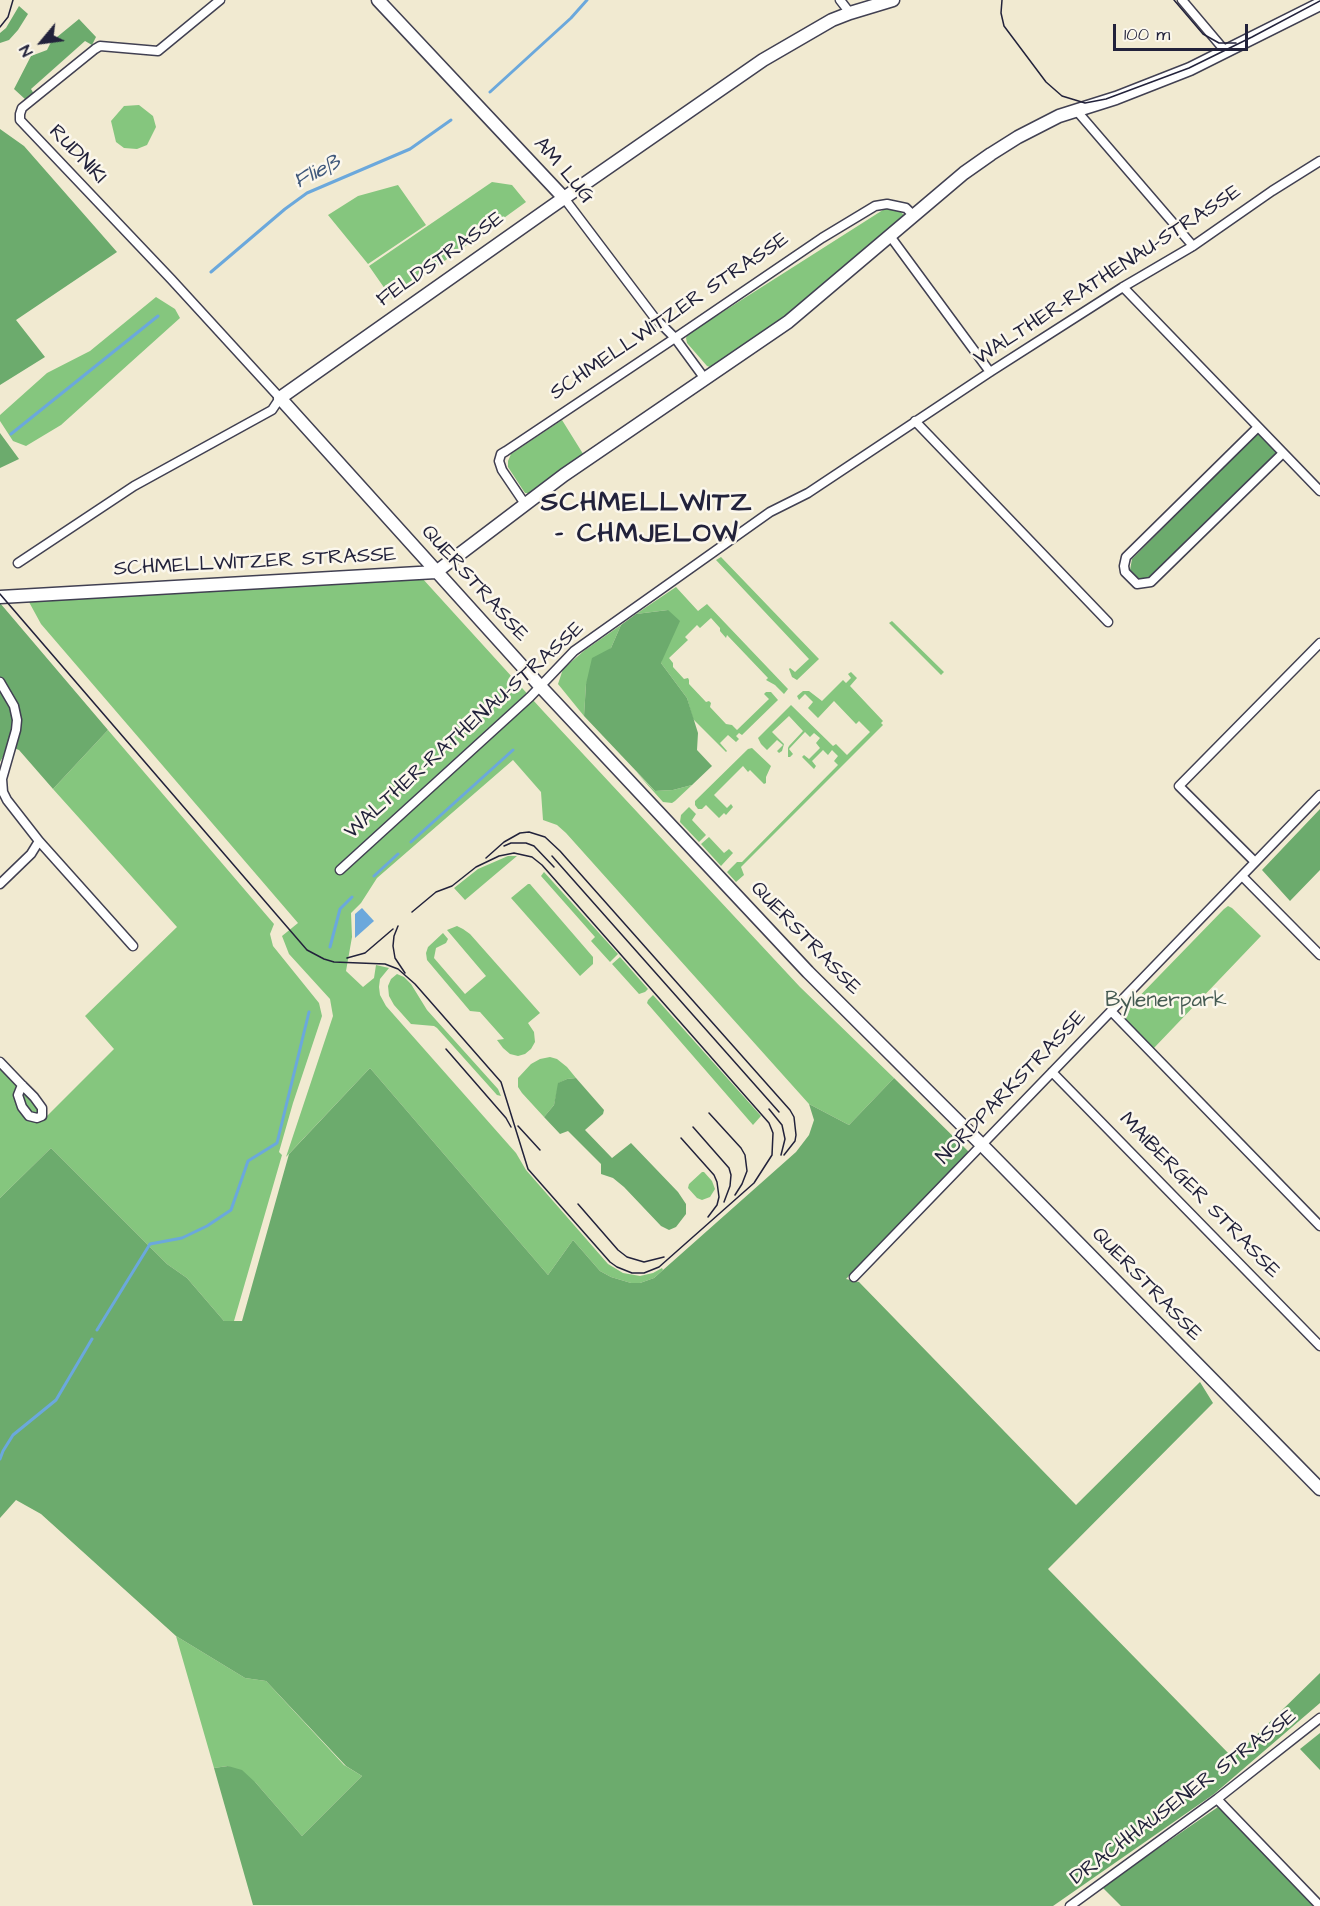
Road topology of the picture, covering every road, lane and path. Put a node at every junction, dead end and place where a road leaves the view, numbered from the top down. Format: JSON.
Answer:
{"nodes":[{"id":1,"x":220,"y":0,"type":"edge"},
{"id":2,"x":378,"y":0,"type":"edge"},
{"id":3,"x":840,"y":0,"type":"edge"},
{"id":4,"x":893,"y":0,"type":"edge"},
{"id":5,"x":1182,"y":0,"type":"edge"},
{"id":6,"x":1320,"y":4,"type":"edge"},
{"id":7,"x":850,"y":13,"type":"junction"},
{"id":8,"x":1226,"y":52,"type":"junction"},
{"id":9,"x":1076,"y":110,"type":"junction"},
{"id":10,"x":1320,"y":161,"type":"edge"},
{"id":11,"x":564,"y":198,"type":"junction"},
{"id":12,"x":914,"y":216,"type":"junction"},
{"id":13,"x":890,"y":236,"type":"junction"},
{"id":14,"x":1193,"y":246,"type":"junction"},
{"id":15,"x":1123,"y":287,"type":"junction"},
{"id":16,"x":675,"y":338,"type":"junction"},
{"id":17,"x":990,"y":372,"type":"junction"},
{"id":18,"x":705,"y":379,"type":"junction"},
{"id":19,"x":280,"y":398,"type":"junction"},
{"id":20,"x":915,"y":421,"type":"junction"},
{"id":21,"x":1258,"y":427,"type":"junction"},
{"id":22,"x":1283,"y":453,"type":"junction"},
{"id":23,"x":1320,"y":490,"type":"edge"},
{"id":24,"x":525,"y":504,"type":"junction"},
{"id":25,"x":18,"y":563,"type":"dead end"},
{"id":26,"x":436,"y":572,"type":"junction"},
{"id":27,"x":0,"y":597,"type":"edge"},
{"id":28,"x":1108,"y":622,"type":"dead end"},
{"id":29,"x":1320,"y":643,"type":"edge"},
{"id":30,"x":0,"y":682,"type":"edge"},
{"id":31,"x":540,"y":686,"type":"junction"},
{"id":32,"x":1320,"y":795,"type":"edge"},
{"id":33,"x":39,"y":842,"type":"junction"},
{"id":34,"x":1255,"y":862,"type":"junction"},
{"id":35,"x":340,"y":870,"type":"dead end"},
{"id":36,"x":1242,"y":876,"type":"junction"},
{"id":37,"x":0,"y":884,"type":"edge"},
{"id":38,"x":133,"y":946,"type":"dead end"},
{"id":39,"x":1320,"y":955,"type":"edge"},
{"id":40,"x":1111,"y":1011,"type":"junction"},
{"id":41,"x":0,"y":1062,"type":"edge"},
{"id":42,"x":1053,"y":1072,"type":"junction"},
{"id":43,"x":22,"y":1085,"type":"dead end"},
{"id":44,"x":982,"y":1145,"type":"junction"},
{"id":45,"x":1320,"y":1226,"type":"edge"},
{"id":46,"x":854,"y":1277,"type":"dead end"},
{"id":47,"x":1320,"y":1346,"type":"edge"},
{"id":48,"x":1320,"y":1490,"type":"edge"},
{"id":49,"x":1320,"y":1718,"type":"edge"},
{"id":50,"x":1217,"y":1799,"type":"junction"},
{"id":51,"x":1070,"y":1906,"type":"edge"},
{"id":52,"x":1320,"y":1906,"type":"edge"}],
"edges":[{"from":1,"to":19,"type":"street","name":"RUDNIKI"},
{"from":2,"to":11,"type":"street","name":"AM LUG"},
{"from":3,"to":7,"type":"street"},
{"from":4,"to":7,"type":"street","name":"FELDSTRASSE"},
{"from":5,"to":8,"type":"street"},
{"from":6,"to":8,"type":"street"},
{"from":7,"to":11,"type":"street","name":"FELDSTRASSE"},
{"from":8,"to":9,"type":"street"},
{"from":9,"to":12,"type":"street"},
{"from":9,"to":14,"type":"street"},
{"from":10,"to":14,"type":"street","name":"WALTHER-RATHENAU-STRASSE"},
{"from":11,"to":16,"type":"street","name":"AM LUG"},
{"from":11,"to":19,"type":"street","name":"FELDSTRASSE"},
{"from":12,"to":13,"type":"street"},
{"from":12,"to":16,"type":"street","name":"SCHMELLWITZER STRASSE"},
{"from":13,"to":17,"type":"street"},
{"from":13,"to":18,"type":"street"},
{"from":14,"to":15,"type":"street","name":"WALTHER-RATHENAU-STRASSE"},
{"from":15,"to":17,"type":"street","name":"WALTHER-RATHENAU-STRASSE"},
{"from":15,"to":21,"type":"street"},
{"from":16,"to":18,"type":"street","name":"AM LUG"},
{"from":16,"to":24,"type":"street","name":"SCHMELLWITZER STRASSE"},
{"from":17,"to":20,"type":"street","name":"WALTHER-RATHENAU-STRASSE"},
{"from":18,"to":24,"type":"street"},
{"from":19,"to":25,"type":"street","name":"FELDSTRASSE"},
{"from":19,"to":26,"type":"street","name":"QUERSTRASSE"},
{"from":20,"to":28,"type":"street"},
{"from":20,"to":31,"type":"street","name":"WALTHER-RATHENAU-STRASSE"},
{"from":21,"to":22,"type":"street"},
{"from":21,"to":22,"type":"street"},
{"from":22,"to":23,"type":"street"},
{"from":24,"to":26,"type":"street"},
{"from":26,"to":27,"type":"street","name":"SCHMELLWITZER STRASSE"},
{"from":26,"to":31,"type":"street","name":"QUERSTRASSE"},
{"from":29,"to":34,"type":"street"},
{"from":30,"to":33,"type":"street"},
{"from":31,"to":35,"type":"street","name":"WALTHER-RATHENAU-STRASSE"},
{"from":31,"to":44,"type":"street","name":"QUERSTRASSE"},
{"from":32,"to":34,"type":"street","name":"NORDPARKSTRASSE"},
{"from":33,"to":37,"type":"street"},
{"from":33,"to":38,"type":"street"},
{"from":34,"to":36,"type":"street","name":"NORDPARKSTRASSE"},
{"from":36,"to":39,"type":"street"},
{"from":36,"to":40,"type":"street","name":"NORDPARKSTRASSE"},
{"from":40,"to":42,"type":"street","name":"NORDPARKSTRASSE"},
{"from":40,"to":45,"type":"street"},
{"from":41,"to":43,"type":"street"},
{"from":42,"to":44,"type":"street","name":"NORDPARKSTRASSE"},
{"from":42,"to":47,"type":"street","name":"MAIBERGER STRASSE"},
{"from":44,"to":46,"type":"street","name":"NORDPARKSTRASSE"},
{"from":44,"to":48,"type":"street","name":"QUERSTRASSE"},
{"from":49,"to":50,"type":"street","name":"DRACHHAUSENER STRASSE"},
{"from":50,"to":51,"type":"street","name":"DRACHHAUSENER STRASSE"},
{"from":50,"to":52,"type":"street"}]}
